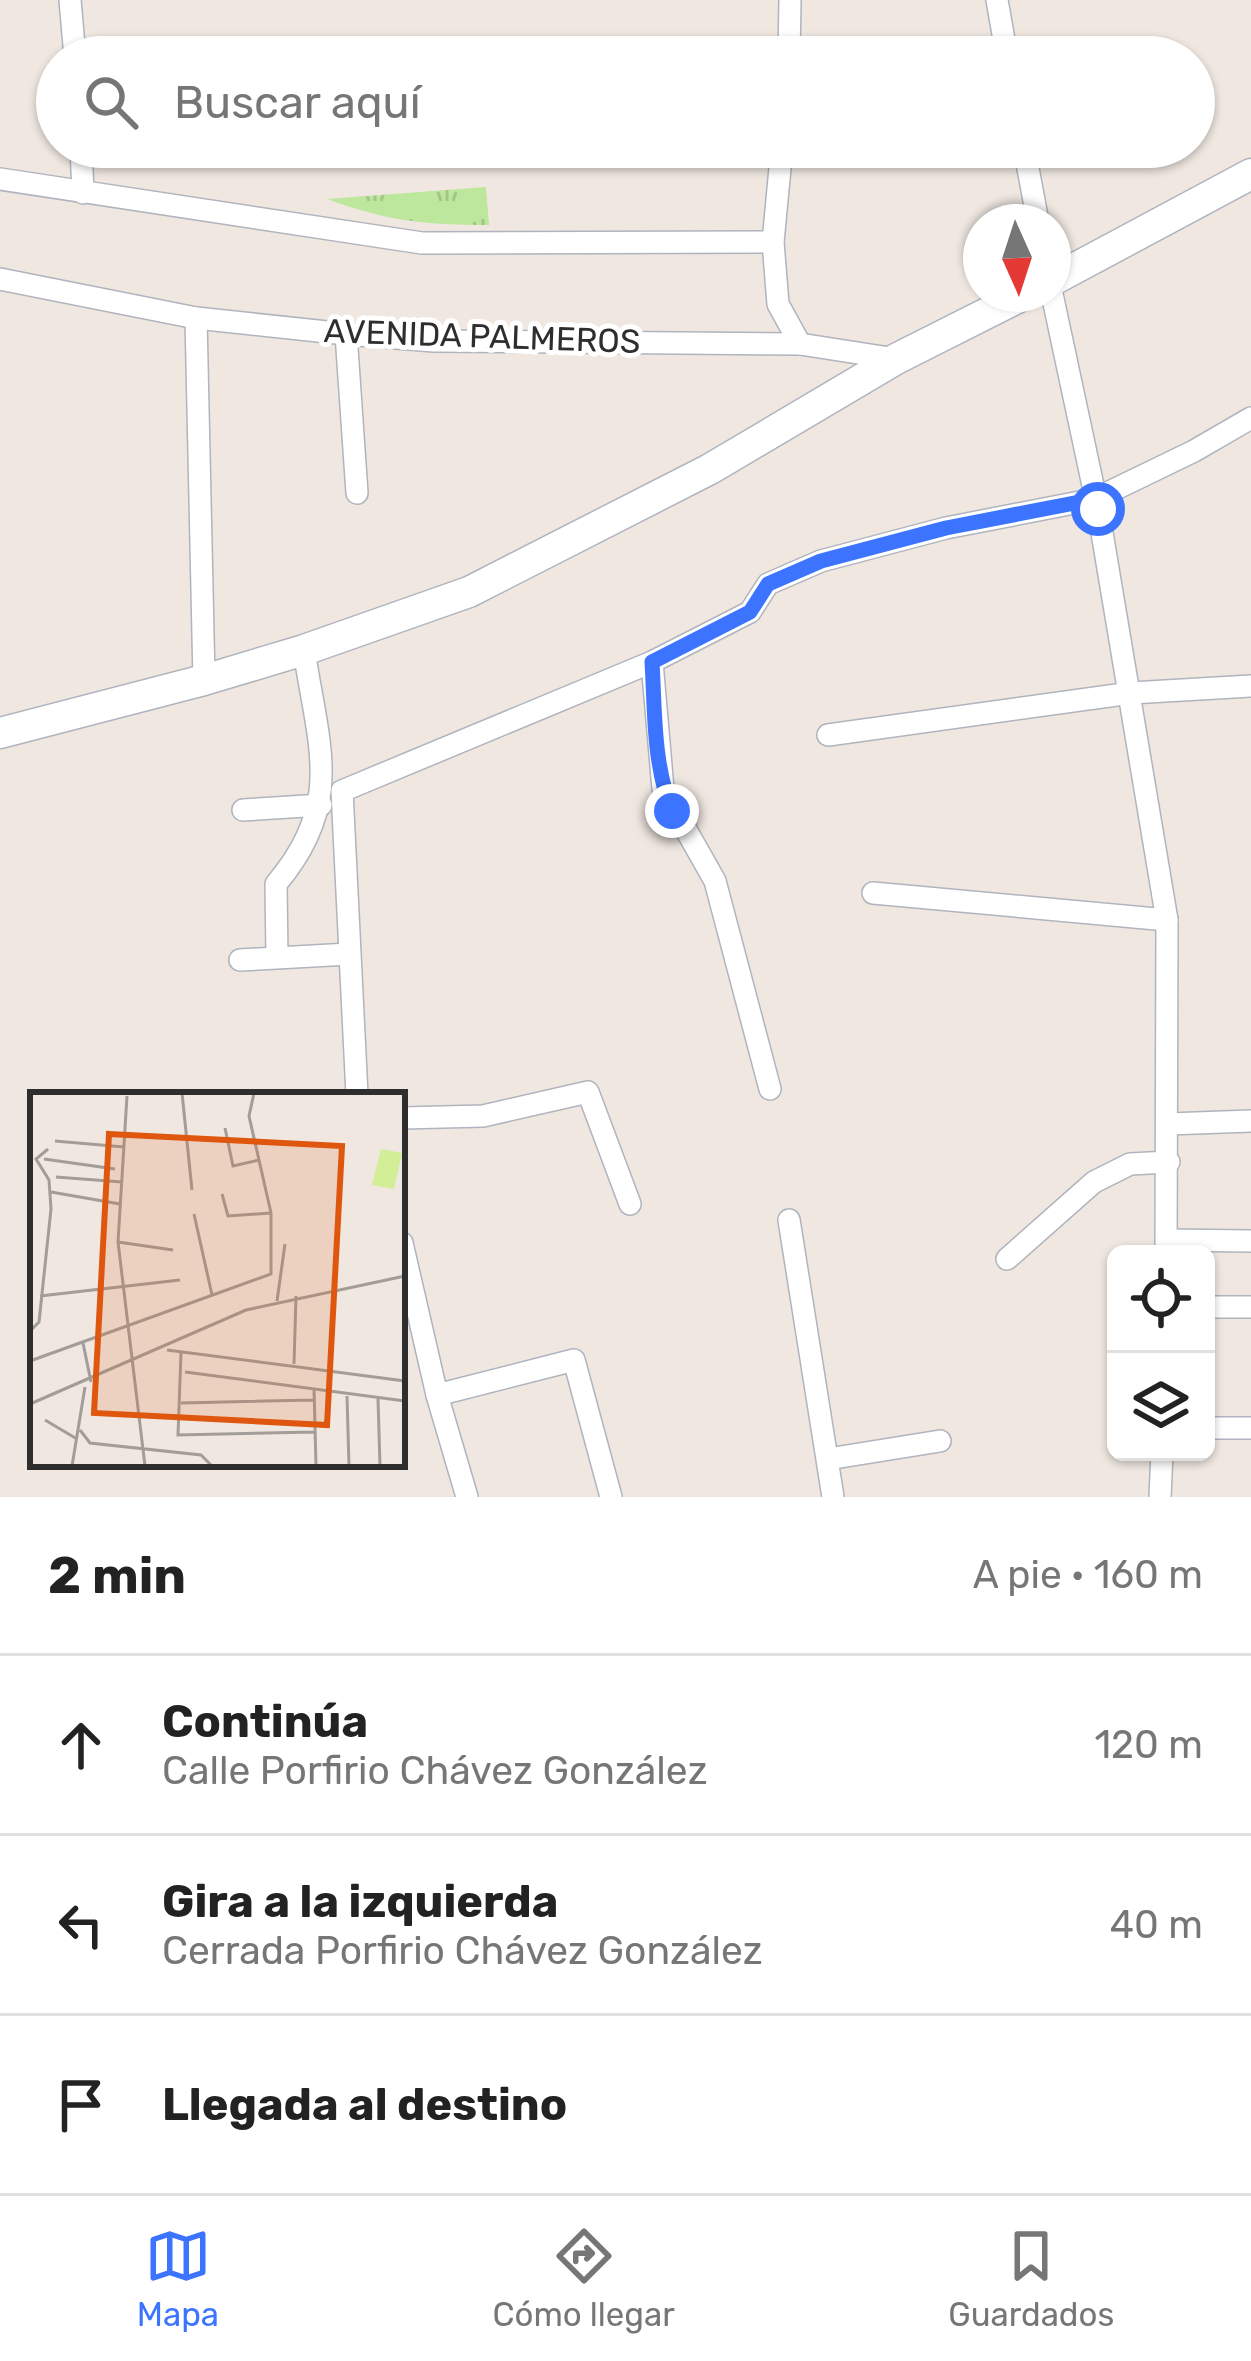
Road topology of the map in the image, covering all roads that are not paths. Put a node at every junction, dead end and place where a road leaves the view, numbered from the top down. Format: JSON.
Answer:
{"nodes":[{"id":1,"x":70,"y":0,"type":"edge"},
{"id":2,"x":790,"y":0,"type":"edge"},
{"id":3,"x":997,"y":0,"type":"edge"},
{"id":4,"x":73,"y":36,"type":"edge"},
{"id":5,"x":789,"y":36,"type":"edge"},
{"id":6,"x":1003,"y":36,"type":"edge"},
{"id":7,"x":82,"y":168,"type":"edge"},
{"id":8,"x":780,"y":168,"type":"edge"},
{"id":9,"x":1028,"y":168,"type":"edge"},
{"id":10,"x":1251,"y":174,"type":"edge"},
{"id":11,"x":0,"y":179,"type":"edge"},
{"id":12,"x":83,"y":193,"type":"junction"},
{"id":13,"x":1035,"y":204,"type":"edge"},
{"id":14,"x":773,"y":242,"type":"junction"},
{"id":15,"x":1071,"y":270,"type":"edge"},
{"id":16,"x":0,"y":279,"type":"edge"},
{"id":17,"x":989,"y":312,"type":"edge"},
{"id":18,"x":1056,"y":312,"type":"edge"},
{"id":19,"x":196,"y":318,"type":"junction"},
{"id":20,"x":346,"y":334,"type":"junction"},
{"id":21,"x":800,"y":344,"type":"junction"},
{"id":22,"x":896,"y":359,"type":"junction"},
{"id":23,"x":1251,"y":418,"type":"edge"},
{"id":24,"x":357,"y":494,"type":"dead end"},
{"id":25,"x":1095,"y":499,"type":"junction"},
{"id":26,"x":304,"y":650,"type":"junction"},
{"id":27,"x":652,"y":662,"type":"junction"},
{"id":28,"x":204,"y":680,"type":"junction"},
{"id":29,"x":1251,"y":686,"type":"edge"},
{"id":30,"x":1131,"y":693,"type":"junction"},
{"id":31,"x":0,"y":733,"type":"edge"},
{"id":32,"x":828,"y":735,"type":"dead end"},
{"id":33,"x":321,"y":805,"type":"junction"},
{"id":34,"x":243,"y":809,"type":"dead end"},
{"id":35,"x":873,"y":893,"type":"dead end"},
{"id":36,"x":1167,"y":920,"type":"junction"},
{"id":37,"x":349,"y":954,"type":"junction"},
{"id":38,"x":277,"y":957,"type":"junction"},
{"id":39,"x":240,"y":960,"type":"dead end"},
{"id":40,"x":770,"y":1090,"type":"dead end"},
{"id":41,"x":358,"y":1092,"type":"edge"},
{"id":42,"x":405,"y":1118,"type":"edge"},
{"id":43,"x":1251,"y":1121,"type":"edge"},
{"id":44,"x":1168,"y":1124,"type":"junction"},
{"id":45,"x":1169,"y":1162,"type":"junction"},
{"id":46,"x":630,"y":1204,"type":"dead end"},
{"id":47,"x":789,"y":1220,"type":"dead end"},
{"id":48,"x":1251,"y":1241,"type":"edge"},
{"id":49,"x":1167,"y":1245,"type":"edge"},
{"id":50,"x":1195,"y":1245,"type":"edge"},
{"id":51,"x":405,"y":1256,"type":"edge"},
{"id":52,"x":1007,"y":1259,"type":"dead end"},
{"id":53,"x":1215,"y":1307,"type":"edge"},
{"id":54,"x":1251,"y":1307,"type":"edge"},
{"id":55,"x":437,"y":1395,"type":"junction"},
{"id":56,"x":1215,"y":1428,"type":"edge"},
{"id":57,"x":1251,"y":1429,"type":"edge"},
{"id":58,"x":940,"y":1441,"type":"dead end"},
{"id":59,"x":828,"y":1460,"type":"junction"},
{"id":60,"x":1162,"y":1461,"type":"edge"},
{"id":61,"x":467,"y":1497,"type":"edge"},
{"id":62,"x":611,"y":1497,"type":"edge"},
{"id":63,"x":833,"y":1497,"type":"edge"},
{"id":64,"x":1160,"y":1497,"type":"edge"}],
"edges":[{"from":1,"to":4,"type":"street"},
{"from":2,"to":5,"type":"street"},
{"from":3,"to":6,"type":"street"},
{"from":7,"to":12,"type":"street"},
{"from":8,"to":14,"type":"street"},
{"from":9,"to":13,"type":"street"},
{"from":10,"to":15,"type":"street"},
{"from":11,"to":12,"type":"street"},
{"from":12,"to":14,"type":"street"},
{"from":14,"to":21,"type":"street"},
{"from":16,"to":19,"type":"street","name":"AVENIDA PALMEROS"},
{"from":17,"to":22,"type":"street"},
{"from":18,"to":25,"type":"street"},
{"from":19,"to":20,"type":"street","name":"AVENIDA PALMEROS"},
{"from":19,"to":28,"type":"street"},
{"from":20,"to":21,"type":"street","name":"AVENIDA PALMEROS"},
{"from":20,"to":24,"type":"street"},
{"from":21,"to":22,"type":"street","name":"AVENIDA PALMEROS"},
{"from":22,"to":26,"type":"street"},
{"from":23,"to":25,"type":"street"},
{"from":25,"to":27,"type":"street"},
{"from":25,"to":30,"type":"street"},
{"from":26,"to":28,"type":"street"},
{"from":26,"to":33,"type":"street"},
{"from":27,"to":37,"type":"street"},
{"from":27,"to":40,"type":"street"},
{"from":28,"to":31,"type":"street"},
{"from":29,"to":30,"type":"street"},
{"from":30,"to":32,"type":"street"},
{"from":30,"to":36,"type":"street"},
{"from":33,"to":34,"type":"street"},
{"from":33,"to":38,"type":"street"},
{"from":35,"to":36,"type":"street"},
{"from":36,"to":44,"type":"street"},
{"from":37,"to":38,"type":"street"},
{"from":37,"to":41,"type":"street"},
{"from":38,"to":39,"type":"street"},
{"from":42,"to":46,"type":"street"},
{"from":43,"to":44,"type":"street"},
{"from":44,"to":45,"type":"street"},
{"from":45,"to":49,"type":"street"},
{"from":45,"to":52,"type":"street"},
{"from":47,"to":59,"type":"street"},
{"from":48,"to":50,"type":"street"},
{"from":51,"to":55,"type":"street"},
{"from":53,"to":54,"type":"street"},
{"from":55,"to":61,"type":"street"},
{"from":55,"to":62,"type":"street"},
{"from":56,"to":57,"type":"street"},
{"from":58,"to":59,"type":"street"},
{"from":59,"to":63,"type":"street"},
{"from":60,"to":64,"type":"street"}]}
